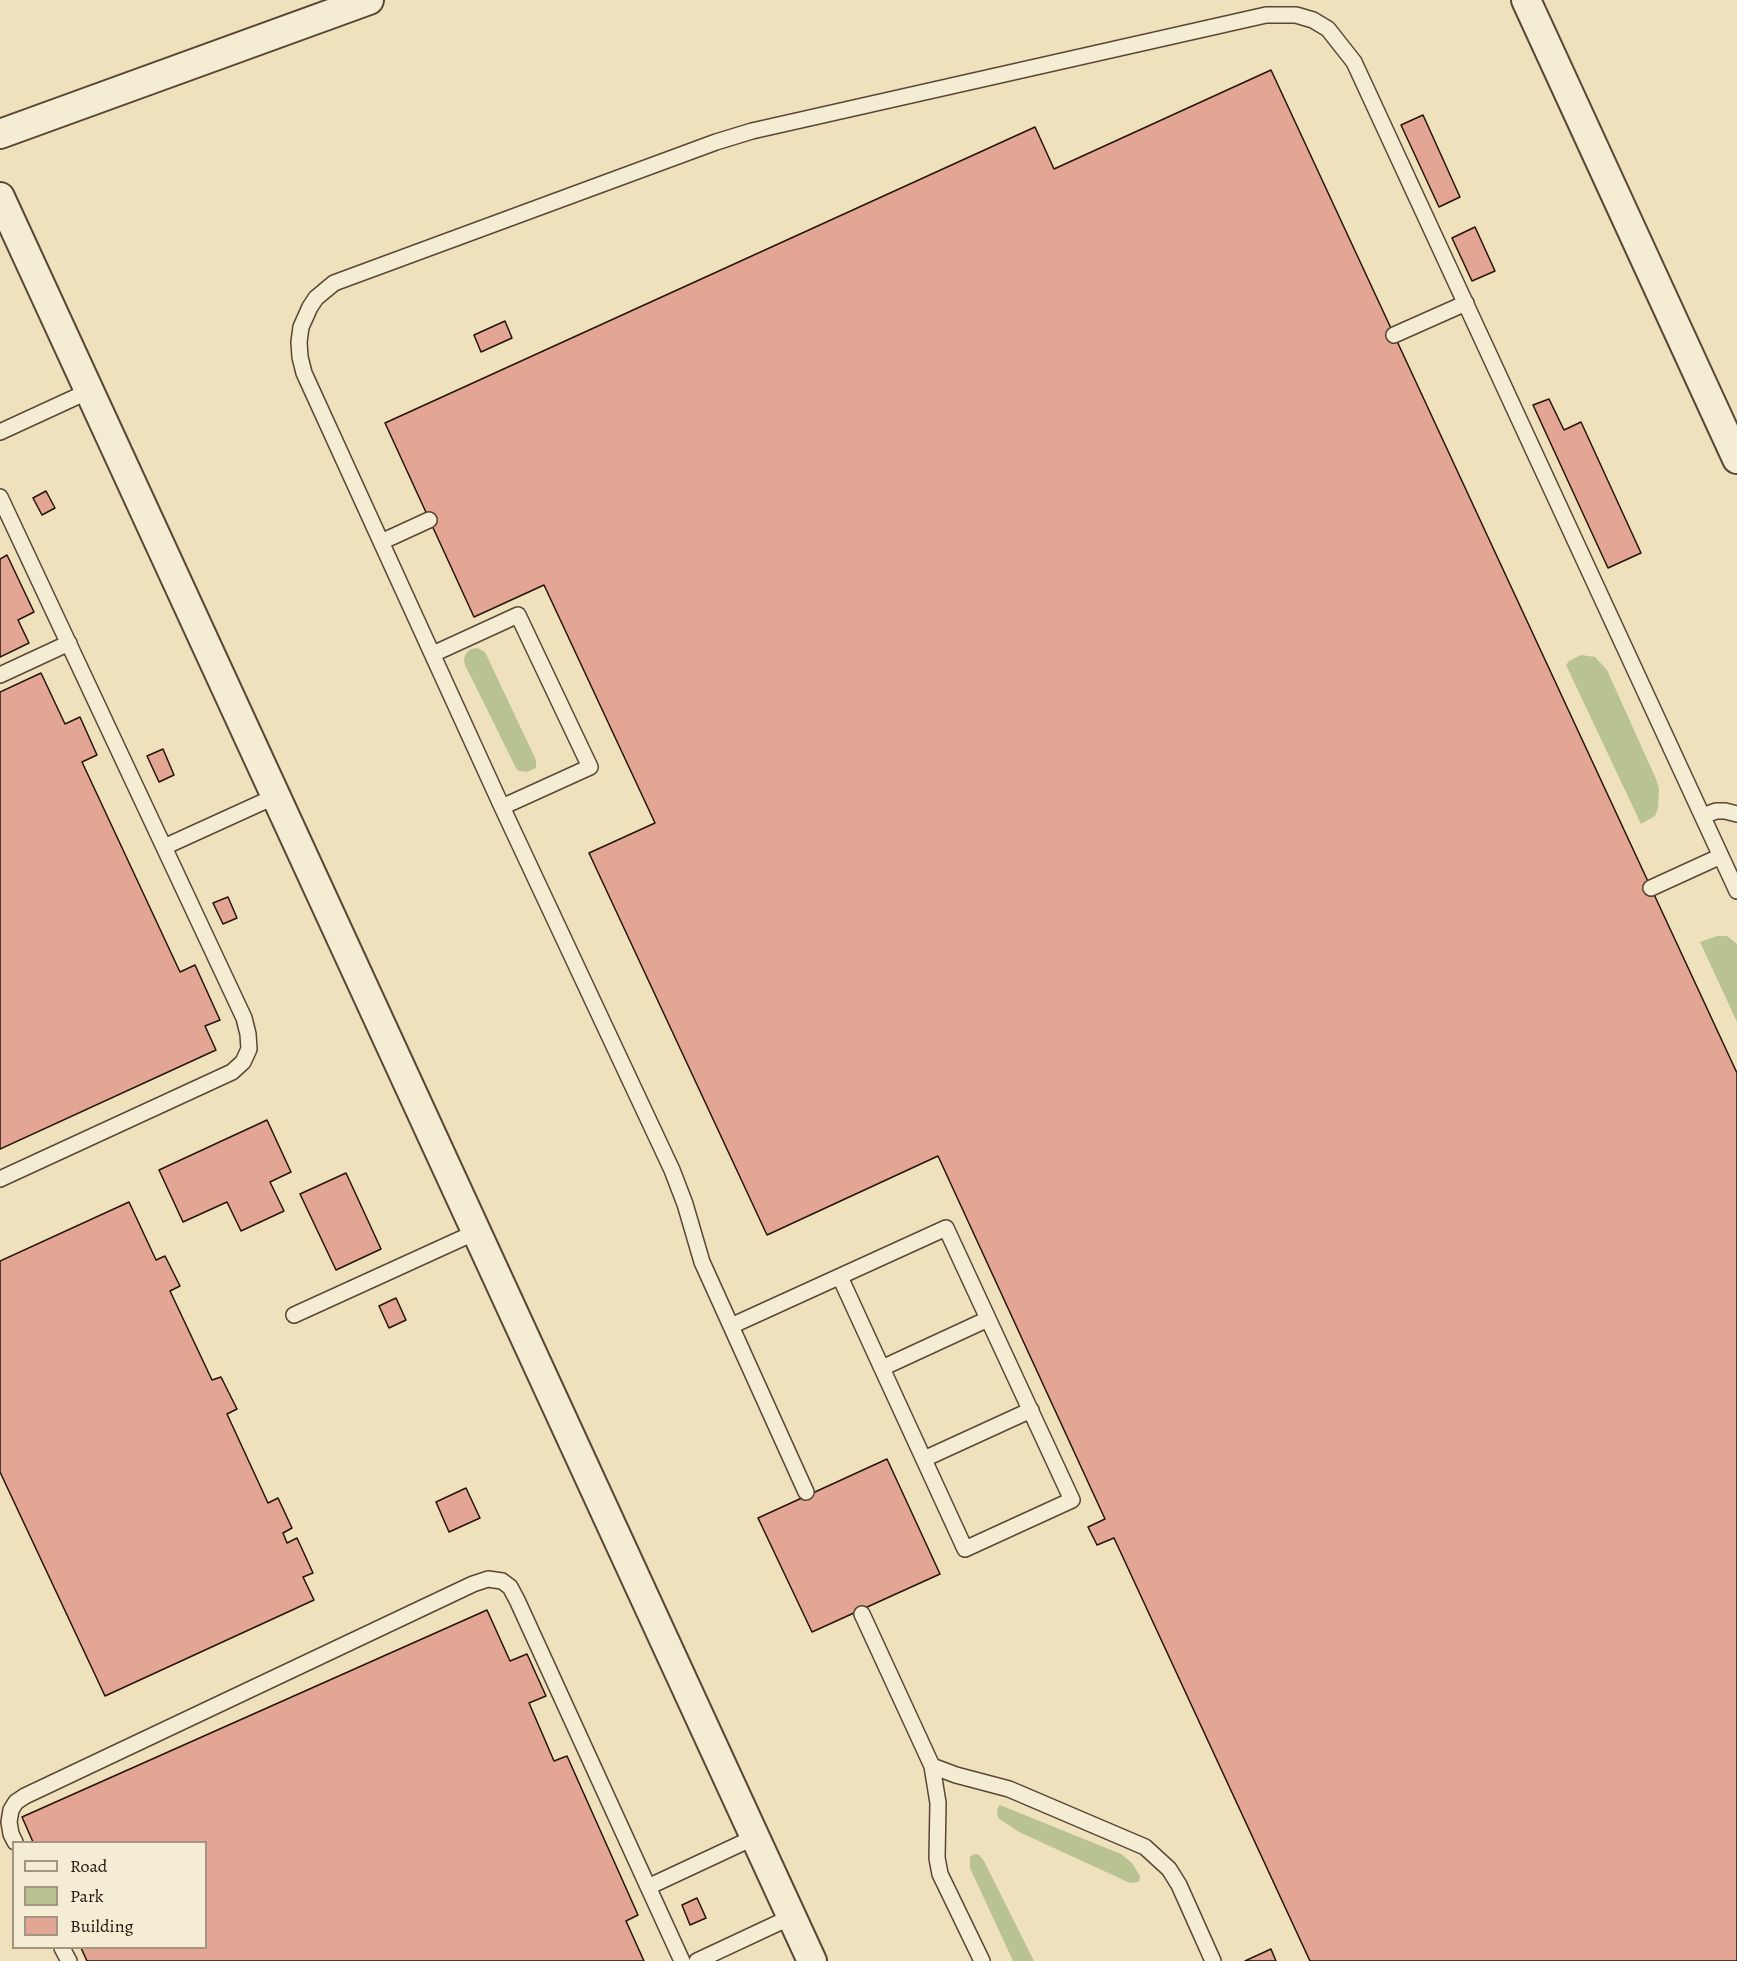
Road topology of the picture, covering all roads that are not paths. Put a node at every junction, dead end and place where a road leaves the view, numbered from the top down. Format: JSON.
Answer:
{"nodes":[{"id":1,"x":369,"y":0,"type":"edge"},
{"id":2,"x":1526,"y":0,"type":"edge"},
{"id":3,"x":0,"y":134,"type":"edge"},
{"id":4,"x":0,"y":197,"type":"edge"},
{"id":5,"x":1466,"y":303,"type":"junction"},
{"id":6,"x":1394,"y":335,"type":"dead end"},
{"id":7,"x":89,"y":391,"type":"junction"},
{"id":8,"x":0,"y":432,"type":"edge"},
{"id":9,"x":1737,"y":459,"type":"edge"},
{"id":10,"x":0,"y":497,"type":"edge"},
{"id":11,"x":429,"y":520,"type":"dead end"},
{"id":12,"x":381,"y":542,"type":"junction"},
{"id":13,"x":69,"y":643,"type":"junction"},
{"id":14,"x":433,"y":654,"type":"junction"},
{"id":15,"x":0,"y":675,"type":"edge"},
{"id":16,"x":276,"y":796,"type":"junction"},
{"id":17,"x":502,"y":807,"type":"junction"},
{"id":18,"x":1737,"y":814,"type":"edge"},
{"id":19,"x":1702,"y":816,"type":"junction"},
{"id":20,"x":164,"y":847,"type":"junction"},
{"id":21,"x":1721,"y":856,"type":"junction"},
{"id":22,"x":1651,"y":888,"type":"dead end"},
{"id":23,"x":1737,"y":891,"type":"edge"},
{"id":24,"x":0,"y":1179,"type":"edge"},
{"id":25,"x":477,"y":1232,"type":"junction"},
{"id":26,"x":840,"y":1277,"type":"junction"},
{"id":27,"x":294,"y":1315,"type":"dead end"},
{"id":28,"x":988,"y":1319,"type":"junction"},
{"id":29,"x":731,"y":1326,"type":"junction"},
{"id":30,"x":882,"y":1368,"type":"junction"},
{"id":31,"x":1031,"y":1410,"type":"junction"},
{"id":32,"x":924,"y":1459,"type":"junction"},
{"id":33,"x":806,"y":1492,"type":"dead end"},
{"id":34,"x":862,"y":1614,"type":"dead end"},
{"id":35,"x":932,"y":1766,"type":"junction"},
{"id":36,"x":755,"y":1837,"type":"junction"},
{"id":37,"x":14,"y":1841,"type":"edge"},
{"id":38,"x":648,"y":1887,"type":"junction"},
{"id":39,"x":791,"y":1917,"type":"junction"},
{"id":40,"x":682,"y":1961,"type":"edge"},
{"id":41,"x":698,"y":1961,"type":"edge"},
{"id":42,"x":812,"y":1961,"type":"edge"},
{"id":43,"x":982,"y":1961,"type":"edge"},
{"id":44,"x":1213,"y":1961,"type":"edge"}],
"edges":[{"from":1,"to":3,"type":"street"},
{"from":2,"to":9,"type":"street"},
{"from":4,"to":7,"type":"street"},
{"from":5,"to":6,"type":"lane"},
{"from":5,"to":12,"type":"lane"},
{"from":5,"to":19,"type":"lane"},
{"from":7,"to":8,"type":"lane"},
{"from":7,"to":16,"type":"street"},
{"from":10,"to":13,"type":"lane"},
{"from":11,"to":12,"type":"lane"},
{"from":12,"to":14,"type":"lane"},
{"from":13,"to":15,"type":"lane"},
{"from":13,"to":20,"type":"lane"},
{"from":14,"to":17,"type":"lane"},
{"from":14,"to":17,"type":"lane"},
{"from":16,"to":20,"type":"lane"},
{"from":16,"to":25,"type":"street"},
{"from":17,"to":29,"type":"lane"},
{"from":18,"to":19,"type":"lane"},
{"from":19,"to":21,"type":"lane"},
{"from":20,"to":24,"type":"lane"},
{"from":21,"to":22,"type":"lane"},
{"from":21,"to":23,"type":"lane"},
{"from":25,"to":27,"type":"lane"},
{"from":25,"to":36,"type":"street"},
{"from":26,"to":28,"type":"lane"},
{"from":26,"to":29,"type":"lane"},
{"from":26,"to":30,"type":"lane"},
{"from":28,"to":30,"type":"lane"},
{"from":28,"to":31,"type":"lane"},
{"from":29,"to":33,"type":"lane"},
{"from":30,"to":32,"type":"lane"},
{"from":31,"to":32,"type":"lane"},
{"from":31,"to":32,"type":"lane"},
{"from":34,"to":35,"type":"lane"},
{"from":35,"to":43,"type":"lane"},
{"from":35,"to":44,"type":"lane"},
{"from":36,"to":38,"type":"lane"},
{"from":36,"to":39,"type":"street"},
{"from":37,"to":38,"type":"lane"},
{"from":38,"to":40,"type":"lane"},
{"from":39,"to":41,"type":"lane"},
{"from":39,"to":42,"type":"street"}]}
